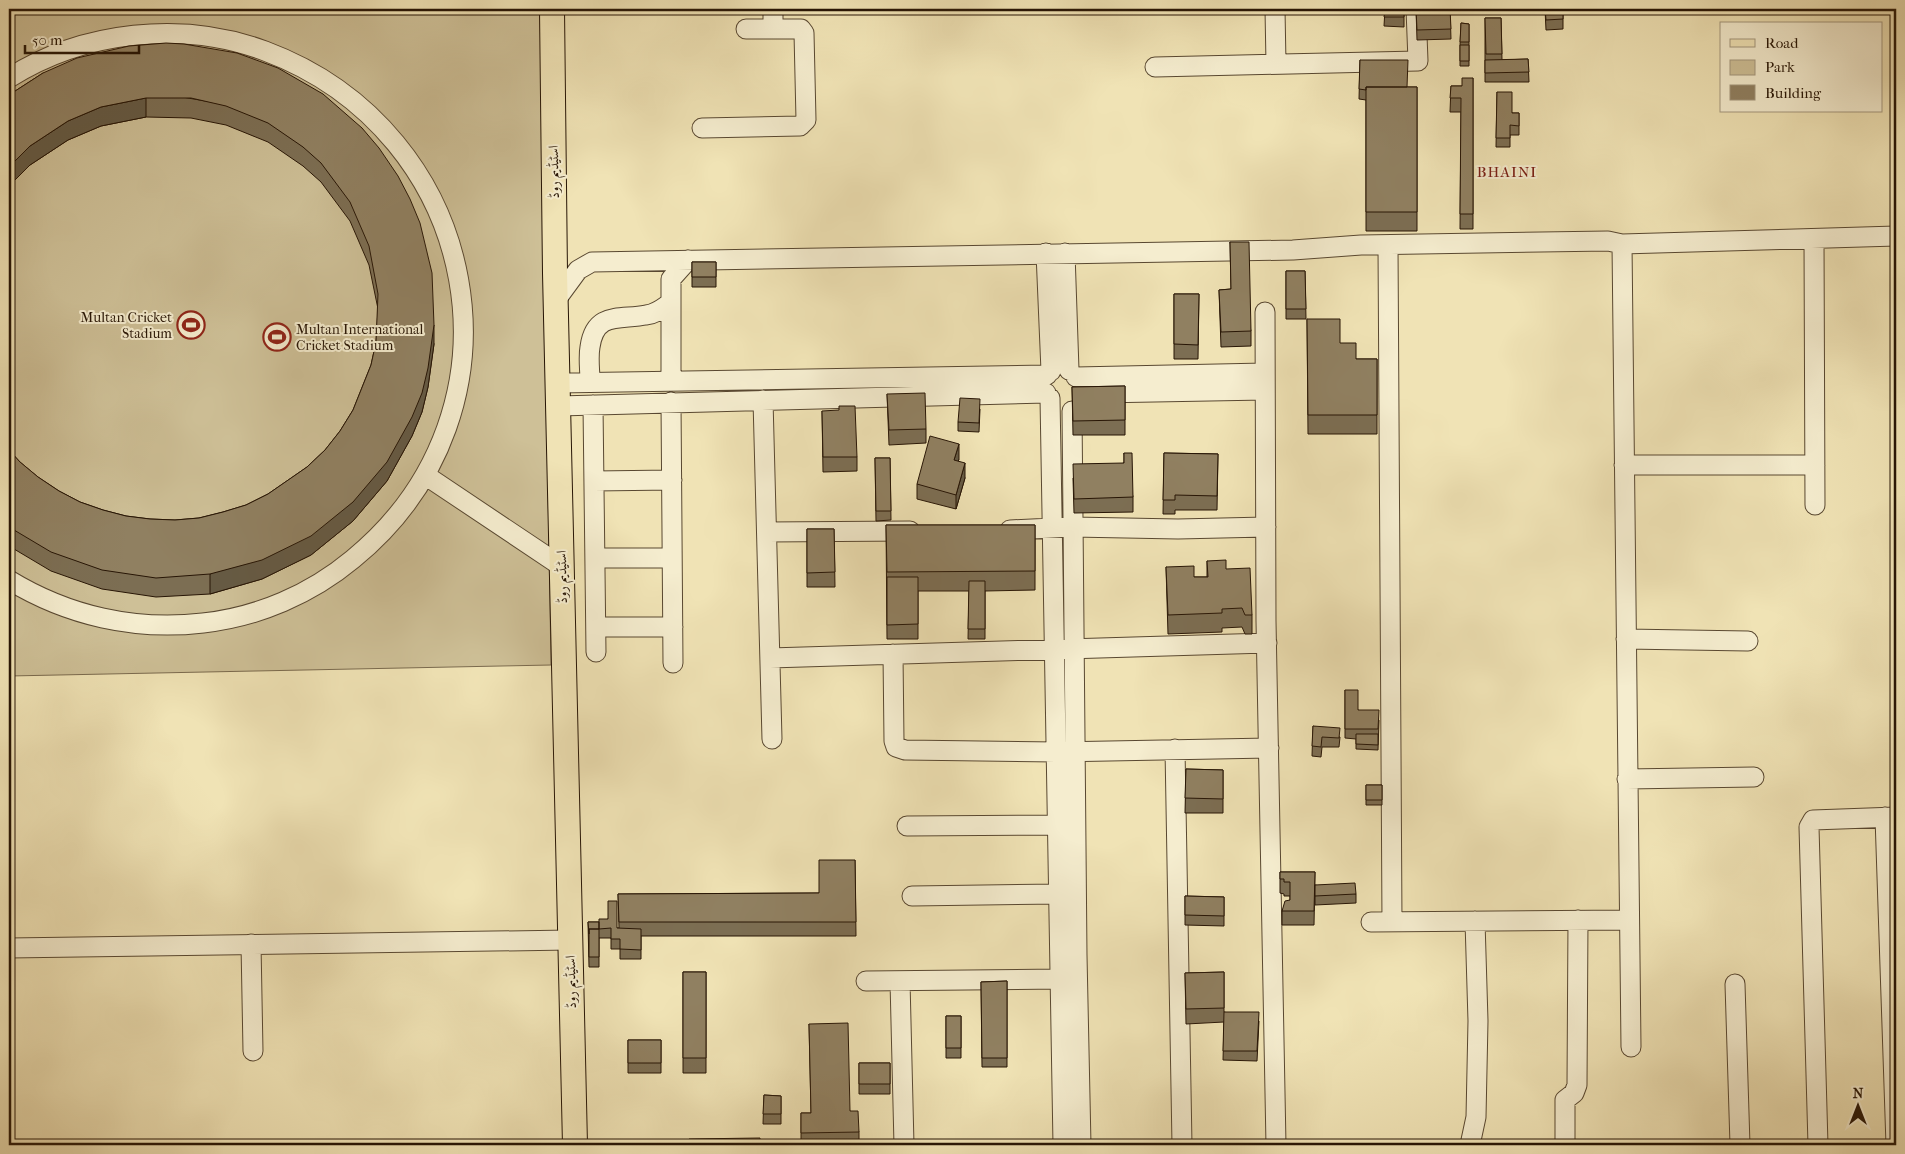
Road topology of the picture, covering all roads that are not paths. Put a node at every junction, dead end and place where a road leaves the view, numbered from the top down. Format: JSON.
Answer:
{"nodes":[{"id":1,"x":552,"y":9,"type":"edge"},
{"id":2,"x":773,"y":9,"type":"edge"},
{"id":3,"x":1275,"y":9,"type":"edge"},
{"id":4,"x":1416,"y":9,"type":"edge"},
{"id":5,"x":746,"y":28,"type":"dead end"},
{"id":6,"x":773,"y":28,"type":"junction"},
{"id":7,"x":1276,"y":64,"type":"junction"},
{"id":8,"x":1155,"y":67,"type":"dead end"},
{"id":9,"x":9,"y":78,"type":"edge"},
{"id":10,"x":702,"y":128,"type":"dead end"},
{"id":11,"x":1896,"y":236,"type":"edge"},
{"id":12,"x":1814,"y":239,"type":"junction"},
{"id":13,"x":1622,"y":244,"type":"junction"},
{"id":14,"x":1388,"y":246,"type":"junction"},
{"id":15,"x":1046,"y":253,"type":"junction"},
{"id":16,"x":1066,"y":253,"type":"junction"},
{"id":17,"x":688,"y":260,"type":"junction"},
{"id":18,"x":556,"y":300,"type":"junction"},
{"id":19,"x":670,"y":303,"type":"junction"},
{"id":20,"x":1265,"y":312,"type":"dead end"},
{"id":21,"x":671,"y":381,"type":"junction"},
{"id":22,"x":1265,"y":381,"type":"junction"},
{"id":23,"x":590,"y":382,"type":"junction"},
{"id":24,"x":1061,"y":384,"type":"junction"},
{"id":25,"x":559,"y":394,"type":"junction"},
{"id":26,"x":763,"y":400,"type":"junction"},
{"id":27,"x":671,"y":402,"type":"junction"},
{"id":28,"x":593,"y":404,"type":"junction"},
{"id":29,"x":1624,"y":465,"type":"junction"},
{"id":30,"x":1815,"y":465,"type":"junction"},
{"id":31,"x":425,"y":475,"type":"junction"},
{"id":32,"x":672,"y":480,"type":"junction"},
{"id":33,"x":594,"y":481,"type":"junction"},
{"id":34,"x":1815,"y":505,"type":"dead end"},
{"id":35,"x":1266,"y":527,"type":"junction"},
{"id":36,"x":1073,"y":528,"type":"junction"},
{"id":37,"x":1053,"y":529,"type":"junction"},
{"id":38,"x":924,"y":530,"type":"edge"},
{"id":39,"x":994,"y":530,"type":"edge"},
{"id":40,"x":767,"y":532,"type":"junction"},
{"id":41,"x":595,"y":558,"type":"junction"},
{"id":42,"x":672,"y":558,"type":"junction"},
{"id":43,"x":562,"y":566,"type":"junction"},
{"id":44,"x":9,"y":580,"type":"edge"},
{"id":45,"x":596,"y":627,"type":"junction"},
{"id":46,"x":673,"y":627,"type":"junction"},
{"id":47,"x":1626,"y":639,"type":"junction"},
{"id":48,"x":1748,"y":641,"type":"dead end"},
{"id":49,"x":1267,"y":643,"type":"junction"},
{"id":50,"x":1074,"y":648,"type":"junction"},
{"id":51,"x":1055,"y":650,"type":"junction"},
{"id":52,"x":596,"y":652,"type":"dead end"},
{"id":53,"x":893,"y":654,"type":"junction"},
{"id":54,"x":770,"y":658,"type":"junction"},
{"id":55,"x":673,"y":662,"type":"dead end"},
{"id":56,"x":772,"y":739,"type":"dead end"},
{"id":57,"x":1269,"y":748,"type":"junction"},
{"id":58,"x":1175,"y":750,"type":"junction"},
{"id":59,"x":1076,"y":751,"type":"junction"},
{"id":60,"x":1056,"y":752,"type":"junction"},
{"id":61,"x":1754,"y":777,"type":"dead end"},
{"id":62,"x":1627,"y":780,"type":"junction"},
{"id":63,"x":1891,"y":817,"type":"edge"},
{"id":64,"x":1058,"y":825,"type":"junction"},
{"id":65,"x":907,"y":826,"type":"dead end"},
{"id":66,"x":1059,"y":894,"type":"junction"},
{"id":67,"x":912,"y":896,"type":"dead end"},
{"id":68,"x":1578,"y":920,"type":"junction"},
{"id":69,"x":1629,"y":920,"type":"junction"},
{"id":70,"x":1475,"y":921,"type":"junction"},
{"id":71,"x":1371,"y":922,"type":"dead end"},
{"id":72,"x":1392,"y":922,"type":"junction"},
{"id":73,"x":570,"y":940,"type":"junction"},
{"id":74,"x":251,"y":944,"type":"junction"},
{"id":75,"x":9,"y":948,"type":"edge"},
{"id":76,"x":1060,"y":979,"type":"junction"},
{"id":77,"x":866,"y":981,"type":"dead end"},
{"id":78,"x":900,"y":981,"type":"junction"},
{"id":79,"x":1735,"y":984,"type":"dead end"},
{"id":80,"x":1631,"y":1047,"type":"dead end"},
{"id":81,"x":253,"y":1051,"type":"dead end"},
{"id":82,"x":575,"y":1145,"type":"edge"},
{"id":83,"x":904,"y":1145,"type":"edge"},
{"id":84,"x":1063,"y":1145,"type":"edge"},
{"id":85,"x":1081,"y":1145,"type":"edge"},
{"id":86,"x":1182,"y":1145,"type":"edge"},
{"id":87,"x":1276,"y":1145,"type":"edge"},
{"id":88,"x":1470,"y":1145,"type":"edge"},
{"id":89,"x":1565,"y":1145,"type":"edge"},
{"id":90,"x":1740,"y":1145,"type":"edge"},
{"id":91,"x":1818,"y":1145,"type":"edge"},
{"id":92,"x":1896,"y":1145,"type":"edge"}],
"edges":[{"from":1,"to":18,"type":"main road","name":"اسٹیڈیم روڈ"},
{"from":2,"to":6,"type":"street"},
{"from":3,"to":7,"type":"street"},
{"from":4,"to":7,"type":"street"},
{"from":5,"to":6,"type":"street"},
{"from":6,"to":10,"type":"street"},
{"from":7,"to":8,"type":"street"},
{"from":9,"to":31,"type":"street"},
{"from":11,"to":12,"type":"street"},
{"from":12,"to":13,"type":"street"},
{"from":12,"to":30,"type":"street"},
{"from":13,"to":14,"type":"street"},
{"from":13,"to":29,"type":"street"},
{"from":14,"to":16,"type":"street"},
{"from":14,"to":72,"type":"street"},
{"from":15,"to":16,"type":"street"},
{"from":15,"to":17,"type":"street"},
{"from":15,"to":24,"type":"street"},
{"from":16,"to":24,"type":"street"},
{"from":17,"to":18,"type":"street"},
{"from":17,"to":19,"type":"street"},
{"from":18,"to":25,"type":"main road","name":"اسٹیڈیم روڈ"},
{"from":19,"to":21,"type":"street"},
{"from":19,"to":23,"type":"street"},
{"from":20,"to":22,"type":"street"},
{"from":21,"to":23,"type":"street"},
{"from":21,"to":24,"type":"street"},
{"from":22,"to":24,"type":"street"},
{"from":22,"to":35,"type":"street"},
{"from":23,"to":25,"type":"street"},
{"from":24,"to":26,"type":"street"},
{"from":24,"to":36,"type":"street"},
{"from":24,"to":37,"type":"street"},
{"from":25,"to":28,"type":"street"},
{"from":25,"to":43,"type":"main road","name":"اسٹیڈیم روڈ"},
{"from":26,"to":27,"type":"street"},
{"from":26,"to":40,"type":"street"},
{"from":27,"to":28,"type":"street"},
{"from":27,"to":32,"type":"street"},
{"from":28,"to":33,"type":"street"},
{"from":29,"to":30,"type":"street"},
{"from":29,"to":47,"type":"street"},
{"from":30,"to":34,"type":"street"},
{"from":31,"to":43,"type":"street"},
{"from":31,"to":44,"type":"street"},
{"from":32,"to":33,"type":"street"},
{"from":32,"to":42,"type":"street"},
{"from":33,"to":41,"type":"street"},
{"from":35,"to":36,"type":"street"},
{"from":35,"to":49,"type":"street"},
{"from":36,"to":37,"type":"street"},
{"from":36,"to":50,"type":"street"},
{"from":37,"to":39,"type":"street"},
{"from":37,"to":51,"type":"street"},
{"from":38,"to":40,"type":"street"},
{"from":40,"to":54,"type":"street"},
{"from":41,"to":42,"type":"street"},
{"from":41,"to":45,"type":"street"},
{"from":42,"to":46,"type":"street"},
{"from":43,"to":73,"type":"main road","name":"اسٹیڈیم روڈ"},
{"from":45,"to":46,"type":"street"},
{"from":45,"to":52,"type":"street"},
{"from":46,"to":55,"type":"street"},
{"from":47,"to":48,"type":"street"},
{"from":47,"to":62,"type":"street"},
{"from":49,"to":50,"type":"street"},
{"from":49,"to":57,"type":"street"},
{"from":50,"to":51,"type":"street"},
{"from":50,"to":59,"type":"street"},
{"from":51,"to":53,"type":"street"},
{"from":51,"to":60,"type":"street"},
{"from":53,"to":54,"type":"street"},
{"from":53,"to":60,"type":"street"},
{"from":54,"to":56,"type":"street"},
{"from":57,"to":58,"type":"street"},
{"from":57,"to":87,"type":"street"},
{"from":58,"to":59,"type":"street"},
{"from":58,"to":86,"type":"street"},
{"from":59,"to":60,"type":"street"},
{"from":59,"to":85,"type":"street"},
{"from":60,"to":64,"type":"street"},
{"from":61,"to":62,"type":"street"},
{"from":62,"to":69,"type":"street"},
{"from":63,"to":91,"type":"street"},
{"from":63,"to":92,"type":"street"},
{"from":64,"to":65,"type":"street"},
{"from":64,"to":66,"type":"street"},
{"from":66,"to":67,"type":"street"},
{"from":66,"to":76,"type":"street"},
{"from":68,"to":69,"type":"street"},
{"from":68,"to":70,"type":"street"},
{"from":68,"to":89,"type":"street"},
{"from":69,"to":80,"type":"street"},
{"from":70,"to":72,"type":"street"},
{"from":70,"to":88,"type":"street"},
{"from":71,"to":72,"type":"street"},
{"from":73,"to":74,"type":"street"},
{"from":73,"to":82,"type":"main road","name":"اسٹیڈیم روڈ"},
{"from":74,"to":75,"type":"street"},
{"from":74,"to":81,"type":"street"},
{"from":76,"to":78,"type":"street"},
{"from":76,"to":84,"type":"street"},
{"from":77,"to":78,"type":"street"},
{"from":78,"to":83,"type":"street"},
{"from":79,"to":90,"type":"street"}]}
